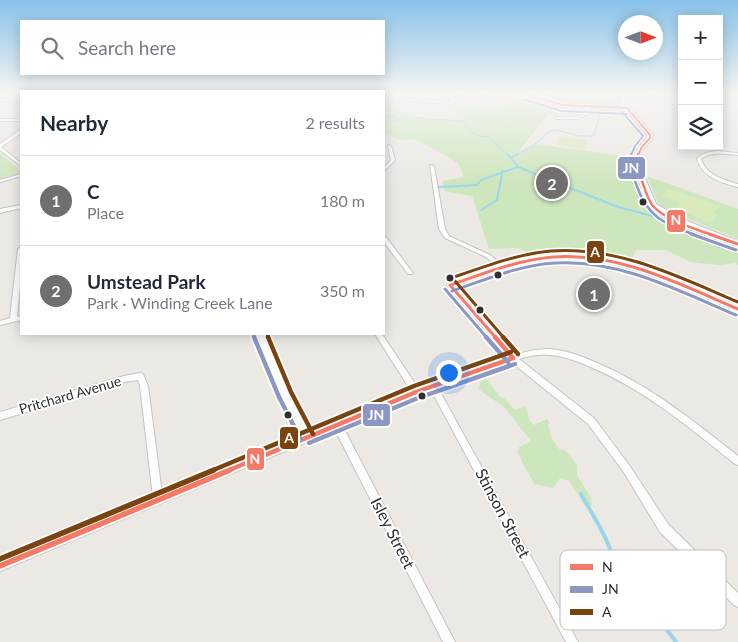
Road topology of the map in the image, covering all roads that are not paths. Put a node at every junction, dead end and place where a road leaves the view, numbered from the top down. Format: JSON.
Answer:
{"nodes":[{"id":1,"x":641,"y":123,"type":"edge"},
{"id":2,"x":20,"y":132,"type":"edge"},
{"id":3,"x":389,"y":146,"type":"dead end"},
{"id":4,"x":0,"y":147,"type":"edge"},
{"id":5,"x":738,"y":154,"type":"edge"},
{"id":6,"x":20,"y":164,"type":"edge"},
{"id":7,"x":432,"y":166,"type":"dead end"},
{"id":8,"x":385,"y":169,"type":"edge"},
{"id":9,"x":20,"y":175,"type":"edge"},
{"id":10,"x":0,"y":181,"type":"edge"},
{"id":11,"x":738,"y":186,"type":"edge"},
{"id":12,"x":20,"y":207,"type":"edge"},
{"id":13,"x":0,"y":211,"type":"edge"},
{"id":14,"x":385,"y":239,"type":"edge"},
{"id":15,"x":738,"y":244,"type":"edge"},
{"id":16,"x":20,"y":258,"type":"edge"},
{"id":17,"x":503,"y":269,"type":"junction"},
{"id":18,"x":410,"y":273,"type":"dead end"},
{"id":19,"x":738,"y":309,"type":"edge"},
{"id":20,"x":20,"y":318,"type":"edge"},
{"id":21,"x":13,"y":320,"type":"junction"},
{"id":22,"x":0,"y":324,"type":"edge"},
{"id":23,"x":260,"y":335,"type":"edge"},
{"id":24,"x":379,"y":335,"type":"edge"},
{"id":25,"x":513,"y":358,"type":"junction"},
{"id":26,"x":433,"y":386,"type":"junction"},
{"id":27,"x":416,"y":392,"type":"junction"},
{"id":28,"x":0,"y":418,"type":"edge"},
{"id":29,"x":337,"y":424,"type":"junction"},
{"id":30,"x":307,"y":437,"type":"junction"},
{"id":31,"x":738,"y":461,"type":"edge"},
{"id":32,"x":158,"y":499,"type":"junction"},
{"id":33,"x":686,"y":550,"type":"edge"},
{"id":34,"x":0,"y":566,"type":"edge"},
{"id":35,"x":726,"y":589,"type":"edge"},
{"id":36,"x":738,"y":601,"type":"edge"},
{"id":37,"x":560,"y":620,"type":"edge"},
{"id":38,"x":565,"y":630,"type":"edge"},
{"id":39,"x":449,"y":642,"type":"edge"},
{"id":40,"x":572,"y":642,"type":"edge"}],
"edges":[{"from":1,"to":15,"type":"street"},
{"from":2,"to":4,"type":"street"},
{"from":3,"to":8,"type":"street"},
{"from":4,"to":6,"type":"street"},
{"from":5,"to":11,"type":"street"},
{"from":7,"to":17,"type":"street"},
{"from":9,"to":10,"type":"street"},
{"from":12,"to":13,"type":"street"},
{"from":14,"to":18,"type":"street"},
{"from":16,"to":21,"type":"street"},
{"from":17,"to":19,"type":"street"},
{"from":17,"to":25,"type":"street"},
{"from":20,"to":21,"type":"street"},
{"from":21,"to":22,"type":"street"},
{"from":23,"to":30,"type":"street"},
{"from":24,"to":27,"type":"street"},
{"from":25,"to":26,"type":"street"},
{"from":25,"to":31,"type":"street"},
{"from":25,"to":33,"type":"street"},
{"from":26,"to":27,"type":"street"},
{"from":26,"to":37,"type":"street","name":"Stinson Street"},
{"from":27,"to":29,"type":"street"},
{"from":28,"to":32,"type":"street","name":"Pritchard Avenue"},
{"from":29,"to":30,"type":"street"},
{"from":29,"to":39,"type":"street","name":"Isley Street"},
{"from":30,"to":32,"type":"street"},
{"from":32,"to":34,"type":"street"},
{"from":35,"to":36,"type":"street"},
{"from":38,"to":40,"type":"street","name":"Stinson Street"}]}
